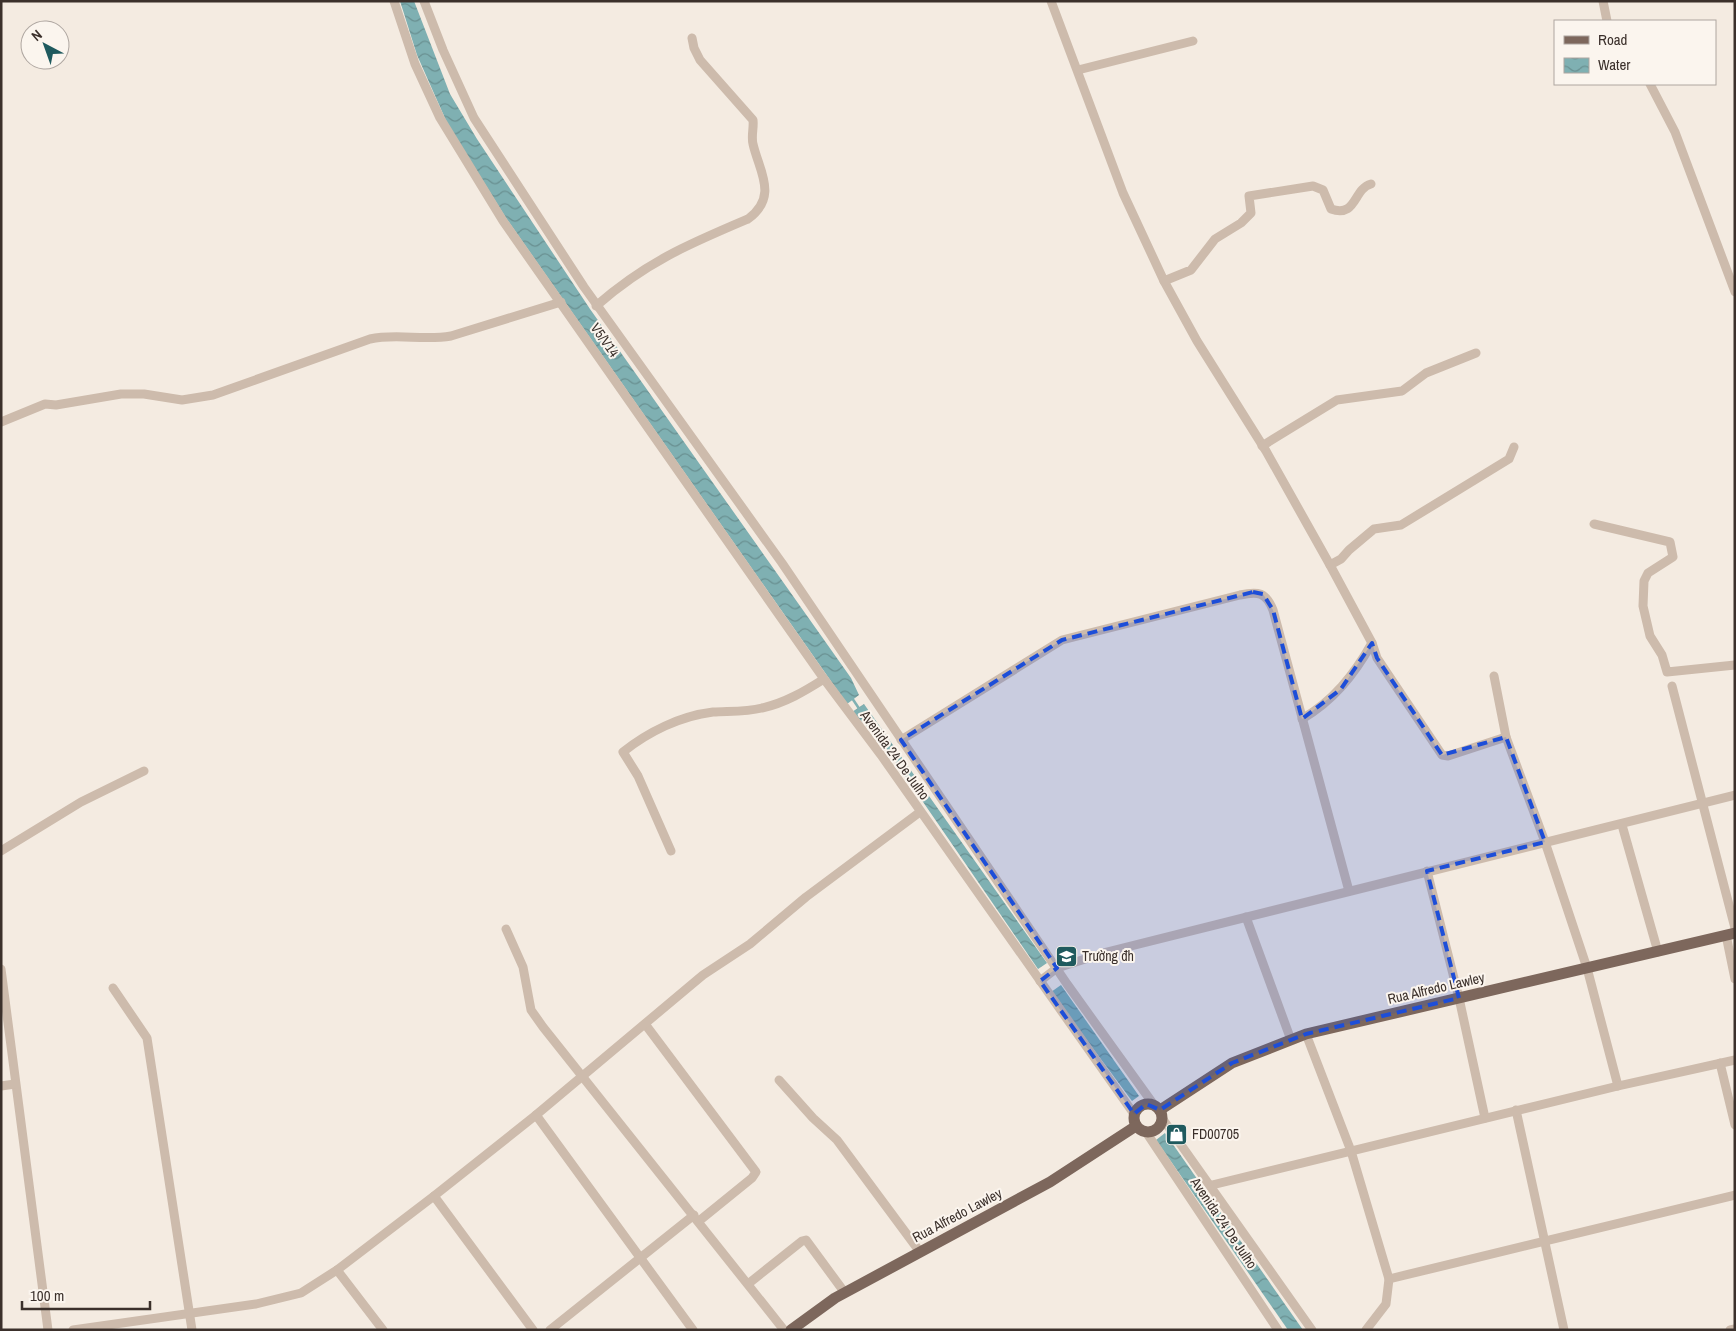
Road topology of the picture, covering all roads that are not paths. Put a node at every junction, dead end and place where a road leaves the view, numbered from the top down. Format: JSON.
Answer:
{"nodes":[{"id":1,"x":394,"y":1,"type":"edge"},
{"id":2,"x":424,"y":1,"type":"edge"},
{"id":3,"x":1051,"y":1,"type":"edge"},
{"id":4,"x":1603,"y":1,"type":"edge"},
{"id":5,"x":1607,"y":20,"type":"edge"},
{"id":6,"x":692,"y":38,"type":"dead end"},
{"id":7,"x":1193,"y":41,"type":"dead end"},
{"id":8,"x":1078,"y":70,"type":"junction"},
{"id":9,"x":1651,"y":85,"type":"edge"},
{"id":10,"x":1371,"y":184,"type":"dead end"},
{"id":11,"x":1164,"y":281,"type":"junction"},
{"id":12,"x":1735,"y":292,"type":"edge"},
{"id":13,"x":561,"y":302,"type":"junction"},
{"id":14,"x":596,"y":306,"type":"junction"},
{"id":15,"x":1476,"y":353,"type":"dead end"},
{"id":16,"x":1,"y":422,"type":"edge"},
{"id":17,"x":1262,"y":446,"type":"junction"},
{"id":18,"x":1514,"y":447,"type":"dead end"},
{"id":19,"x":1594,"y":524,"type":"dead end"},
{"id":20,"x":1330,"y":565,"type":"junction"},
{"id":21,"x":1372,"y":643,"type":"junction"},
{"id":22,"x":1735,"y":665,"type":"edge"},
{"id":23,"x":1494,"y":676,"type":"dead end"},
{"id":24,"x":824,"y":679,"type":"junction"},
{"id":25,"x":1672,"y":686,"type":"dead end"},
{"id":26,"x":1302,"y":719,"type":"junction"},
{"id":27,"x":1506,"y":737,"type":"junction"},
{"id":28,"x":901,"y":740,"type":"junction"},
{"id":29,"x":144,"y":771,"type":"dead end"},
{"id":30,"x":1735,"y":795,"type":"edge"},
{"id":31,"x":1703,"y":804,"type":"junction"},
{"id":32,"x":920,"y":812,"type":"junction"},
{"id":33,"x":1622,"y":825,"type":"junction"},
{"id":34,"x":1545,"y":842,"type":"junction"},
{"id":35,"x":1,"y":851,"type":"edge"},
{"id":36,"x":671,"y":851,"type":"dead end"},
{"id":37,"x":1427,"y":872,"type":"junction"},
{"id":38,"x":1349,"y":891,"type":"junction"},
{"id":39,"x":1246,"y":917,"type":"junction"},
{"id":40,"x":506,"y":929,"type":"dead end"},
{"id":41,"x":1732,"y":932,"type":"edge"},
{"id":42,"x":1658,"y":952,"type":"junction"},
{"id":43,"x":1057,"y":968,"type":"junction"},
{"id":44,"x":1587,"y":968,"type":"junction"},
{"id":45,"x":1,"y":969,"type":"edge"},
{"id":46,"x":1735,"y":979,"type":"edge"},
{"id":47,"x":1040,"y":981,"type":"junction"},
{"id":48,"x":113,"y":988,"type":"dead end"},
{"id":49,"x":1459,"y":998,"type":"junction"},
{"id":50,"x":645,"y":1024,"type":"junction"},
{"id":51,"x":1306,"y":1034,"type":"junction"},
{"id":52,"x":1291,"y":1040,"type":"junction"},
{"id":53,"x":1735,"y":1060,"type":"edge"},
{"id":54,"x":1720,"y":1063,"type":"junction"},
{"id":55,"x":583,"y":1076,"type":"junction"},
{"id":56,"x":779,"y":1080,"type":"dead end"},
{"id":57,"x":15,"y":1084,"type":"junction"},
{"id":58,"x":1,"y":1086,"type":"edge"},
{"id":59,"x":1618,"y":1086,"type":"junction"},
{"id":60,"x":1516,"y":1110,"type":"junction"},
{"id":61,"x":1159,"y":1111,"type":"junction"},
{"id":62,"x":536,"y":1116,"type":"junction"},
{"id":63,"x":1485,"y":1118,"type":"junction"},
{"id":64,"x":1139,"y":1124,"type":"junction"},
{"id":65,"x":1735,"y":1126,"type":"edge"},
{"id":66,"x":1351,"y":1151,"type":"junction"},
{"id":67,"x":1212,"y":1185,"type":"junction"},
{"id":68,"x":1735,"y":1195,"type":"edge"},
{"id":69,"x":434,"y":1196,"type":"junction"},
{"id":70,"x":697,"y":1218,"type":"junction"},
{"id":71,"x":1543,"y":1242,"type":"junction"},
{"id":72,"x":920,"y":1252,"type":"junction"},
{"id":73,"x":642,"y":1256,"type":"junction"},
{"id":74,"x":337,"y":1270,"type":"junction"},
{"id":75,"x":1390,"y":1279,"type":"junction"},
{"id":76,"x":748,"y":1284,"type":"junction"},
{"id":77,"x":845,"y":1293,"type":"junction"},
{"id":78,"x":190,"y":1314,"type":"junction"},
{"id":79,"x":1367,"y":1329,"type":"edge"},
{"id":80,"x":1735,"y":1329,"type":"edge"},
{"id":81,"x":48,"y":1330,"type":"edge"},
{"id":82,"x":74,"y":1330,"type":"edge"},
{"id":83,"x":192,"y":1330,"type":"edge"},
{"id":84,"x":383,"y":1330,"type":"edge"},
{"id":85,"x":533,"y":1330,"type":"edge"},
{"id":86,"x":550,"y":1330,"type":"edge"},
{"id":87,"x":693,"y":1330,"type":"edge"},
{"id":88,"x":784,"y":1330,"type":"edge"},
{"id":89,"x":791,"y":1330,"type":"edge"},
{"id":90,"x":1278,"y":1330,"type":"edge"},
{"id":91,"x":1312,"y":1330,"type":"edge"},
{"id":92,"x":1564,"y":1330,"type":"edge"},
{"id":93,"x":1730,"y":1330,"type":"edge"}],
"edges":[{"from":1,"to":13,"type":"street","name":"V5/V14"},
{"from":2,"to":14,"type":"street"},
{"from":3,"to":8,"type":"street"},
{"from":4,"to":5,"type":"street"},
{"from":6,"to":14,"type":"street"},
{"from":7,"to":8,"type":"street"},
{"from":8,"to":11,"type":"street"},
{"from":9,"to":12,"type":"street"},
{"from":10,"to":11,"type":"street"},
{"from":11,"to":17,"type":"street"},
{"from":13,"to":16,"type":"street"},
{"from":13,"to":24,"type":"street","name":"V5/V14"},
{"from":14,"to":28,"type":"street"},
{"from":15,"to":17,"type":"street"},
{"from":17,"to":20,"type":"street"},
{"from":18,"to":20,"type":"street"},
{"from":19,"to":22,"type":"street"},
{"from":20,"to":21,"type":"street"},
{"from":21,"to":26,"type":"street"},
{"from":21,"to":27,"type":"street"},
{"from":23,"to":27,"type":"street"},
{"from":24,"to":32,"type":"street","name":"Avenida 24 De Julho"},
{"from":24,"to":36,"type":"street"},
{"from":25,"to":31,"type":"street"},
{"from":26,"to":28,"type":"street"},
{"from":26,"to":38,"type":"street"},
{"from":27,"to":34,"type":"street"},
{"from":28,"to":43,"type":"street"},
{"from":29,"to":35,"type":"street"},
{"from":30,"to":31,"type":"street"},
{"from":31,"to":33,"type":"street"},
{"from":31,"to":41,"type":"street"},
{"from":32,"to":47,"type":"street","name":"Avenida 24 De Julho"},
{"from":32,"to":50,"type":"street"},
{"from":33,"to":34,"type":"street"},
{"from":33,"to":42,"type":"street"},
{"from":34,"to":37,"type":"street"},
{"from":34,"to":44,"type":"street"},
{"from":37,"to":38,"type":"street"},
{"from":37,"to":49,"type":"street"},
{"from":38,"to":39,"type":"street"},
{"from":39,"to":43,"type":"street"},
{"from":39,"to":52,"type":"street"},
{"from":40,"to":55,"type":"street"},
{"from":41,"to":42,"type":"main road","name":"Rua Alfredo Lawley"},
{"from":41,"to":46,"type":"street"},
{"from":42,"to":44,"type":"main road","name":"Rua Alfredo Lawley"},
{"from":43,"to":47,"type":"street"},
{"from":43,"to":61,"type":"street"},
{"from":44,"to":49,"type":"main road","name":"Rua Alfredo Lawley"},
{"from":44,"to":59,"type":"street"},
{"from":45,"to":57,"type":"street"},
{"from":47,"to":64,"type":"street","name":"Avenida 24 De Julho"},
{"from":48,"to":78,"type":"street"},
{"from":49,"to":51,"type":"main road","name":"Rua Alfredo Lawley"},
{"from":49,"to":63,"type":"street"},
{"from":50,"to":55,"type":"street"},
{"from":50,"to":70,"type":"street"},
{"from":51,"to":52,"type":"main road","name":"Rua Alfredo Lawley"},
{"from":51,"to":66,"type":"street"},
{"from":52,"to":61,"type":"main road","name":"Rua Alfredo Lawley"},
{"from":53,"to":54,"type":"street"},
{"from":54,"to":59,"type":"street"},
{"from":54,"to":65,"type":"street"},
{"from":55,"to":62,"type":"street"},
{"from":55,"to":70,"type":"street"},
{"from":56,"to":72,"type":"street"},
{"from":57,"to":58,"type":"street"},
{"from":57,"to":81,"type":"street"},
{"from":59,"to":60,"type":"street"},
{"from":60,"to":63,"type":"street"},
{"from":60,"to":71,"type":"street"},
{"from":61,"to":64,"type":"main road"},
{"from":61,"to":64,"type":"main road"},
{"from":61,"to":67,"type":"street"},
{"from":62,"to":69,"type":"street"},
{"from":62,"to":73,"type":"street"},
{"from":63,"to":66,"type":"street"},
{"from":64,"to":72,"type":"main road","name":"Rua Alfredo Lawley"},
{"from":64,"to":90,"type":"street","name":"Avenida 24 De Julho"},
{"from":66,"to":67,"type":"street"},
{"from":66,"to":75,"type":"street"},
{"from":67,"to":91,"type":"street"},
{"from":68,"to":71,"type":"street"},
{"from":69,"to":74,"type":"street"},
{"from":69,"to":85,"type":"street"},
{"from":70,"to":73,"type":"street"},
{"from":70,"to":76,"type":"street"},
{"from":71,"to":75,"type":"street"},
{"from":71,"to":92,"type":"street"},
{"from":72,"to":77,"type":"main road","name":"Rua Alfredo Lawley"},
{"from":73,"to":86,"type":"street"},
{"from":73,"to":87,"type":"street"},
{"from":74,"to":78,"type":"street"},
{"from":74,"to":84,"type":"street"},
{"from":75,"to":79,"type":"street"},
{"from":76,"to":77,"type":"street"},
{"from":76,"to":88,"type":"street"},
{"from":77,"to":89,"type":"main road","name":"Rua Alfredo Lawley"},
{"from":78,"to":82,"type":"street"},
{"from":78,"to":83,"type":"street"},
{"from":80,"to":93,"type":"street"}]}
